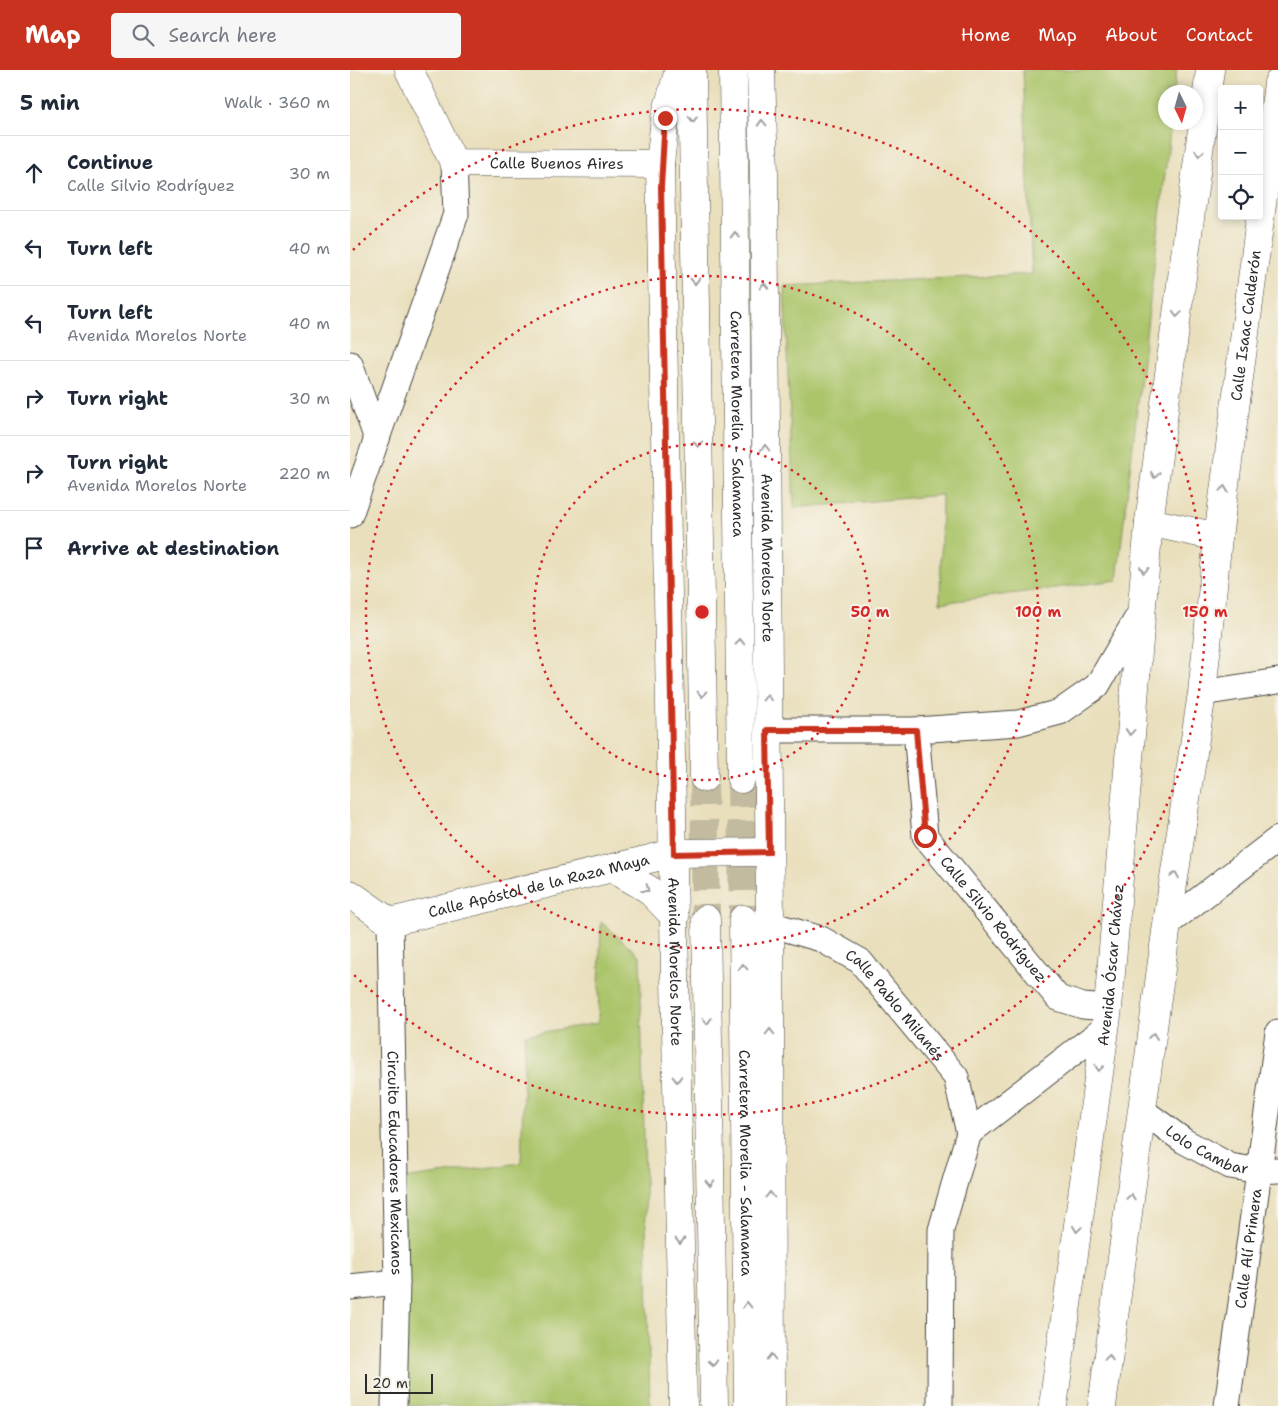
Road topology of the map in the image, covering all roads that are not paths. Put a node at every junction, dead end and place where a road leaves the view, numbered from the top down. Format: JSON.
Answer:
{"nodes":[{"id":1,"x":410,"y":70,"type":"edge"},
{"id":2,"x":679,"y":70,"type":"edge"},
{"id":3,"x":692,"y":70,"type":"edge"},
{"id":4,"x":733,"y":70,"type":"edge"},
{"id":5,"x":761,"y":70,"type":"edge"},
{"id":6,"x":1210,"y":70,"type":"edge"},
{"id":7,"x":1278,"y":83,"type":"edge"},
{"id":8,"x":454,"y":163,"type":"junction"},
{"id":9,"x":660,"y":164,"type":"junction"},
{"id":10,"x":350,"y":364,"type":"edge"},
{"id":11,"x":377,"y":439,"type":"junction"},
{"id":12,"x":350,"y":515,"type":"edge"},
{"id":13,"x":1149,"y":522,"type":"junction"},
{"id":14,"x":1218,"y":537,"type":"junction"},
{"id":15,"x":1140,"y":613,"type":"junction"},
{"id":16,"x":1278,"y":681,"type":"edge"},
{"id":17,"x":1202,"y":693,"type":"junction"},
{"id":18,"x":767,"y":730,"type":"junction"},
{"id":19,"x":916,"y":730,"type":"junction"},
{"id":20,"x":704,"y":778,"type":"tunnel mouth"},
{"id":21,"x":741,"y":779,"type":"tunnel mouth"},
{"id":22,"x":1278,"y":839,"type":"edge"},
{"id":23,"x":769,"y":852,"type":"junction"},
{"id":24,"x":674,"y":854,"type":"junction"},
{"id":25,"x":612,"y":868,"type":"junction"},
{"id":26,"x":350,"y":894,"type":"edge"},
{"id":27,"x":675,"y":917,"type":"junction"},
{"id":28,"x":706,"y":919,"type":"tunnel mouth"},
{"id":29,"x":743,"y":919,"type":"tunnel mouth"},
{"id":30,"x":390,"y":922,"type":"junction"},
{"id":31,"x":770,"y":924,"type":"junction"},
{"id":32,"x":1167,"y":924,"type":"junction"},
{"id":33,"x":1106,"y":1018,"type":"junction"},
{"id":34,"x":1278,"y":1032,"type":"edge"},
{"id":35,"x":1143,"y":1112,"type":"junction"},
{"id":36,"x":970,"y":1133,"type":"junction"},
{"id":37,"x":1269,"y":1171,"type":"edge"},
{"id":38,"x":397,"y":1282,"type":"junction"},
{"id":39,"x":350,"y":1287,"type":"edge"},
{"id":40,"x":394,"y":1406,"type":"edge"},
{"id":41,"x":683,"y":1406,"type":"edge"},
{"id":42,"x":714,"y":1406,"type":"edge"},
{"id":43,"x":748,"y":1406,"type":"edge"},
{"id":44,"x":771,"y":1406,"type":"edge"},
{"id":45,"x":940,"y":1406,"type":"edge"},
{"id":46,"x":1053,"y":1406,"type":"edge"},
{"id":47,"x":1102,"y":1406,"type":"edge"},
{"id":48,"x":1227,"y":1406,"type":"edge"}],
"edges":[{"from":1,"to":8,"type":"main road"},
{"from":2,"to":9,"type":"main road","name":"Avenida Morelos Norte"},
{"from":3,"to":20,"type":"main road","one_way":true},
{"from":21,"to":4,"type":"main road","name":"Carretera Morelia - Salamanca","one_way":true},
{"from":18,"to":5,"type":"main road","name":"Avenida Morelos Norte","one_way":true},
{"from":6,"to":13,"type":"main road","one_way":true},
{"from":14,"to":7,"type":"main road","name":"Calle Isaac Calderón","one_way":true},
{"from":8,"to":9,"type":"main road","name":"Calle Buenos Aires"},
{"from":8,"to":11,"type":"street"},
{"from":9,"to":24,"type":"main road","name":"Avenida Morelos Norte"},
{"from":10,"to":11,"type":"street"},
{"from":11,"to":12,"type":"street"},
{"from":13,"to":14,"type":"main road"},
{"from":13,"to":15,"type":"main road","name":"Avenida Óscar Chávez","one_way":true},
{"from":14,"to":17,"type":"main road"},
{"from":15,"to":19,"type":"street"},
{"from":15,"to":33,"type":"main road","name":"Avenida Óscar Chávez","one_way":true},
{"from":16,"to":17,"type":"street"},
{"from":32,"to":17,"type":"main road","one_way":true},
{"from":18,"to":19,"type":"street"},
{"from":18,"to":23,"type":"main road","name":"Avenida Morelos Norte"},
{"from":19,"to":33,"type":"street","name":"Calle Silvio Rodríguez"},
{"from":22,"to":32,"type":"street"},
{"from":23,"to":24,"type":"main road","name":"Calle Apóstol de la Raza Maya"},
{"from":23,"to":31,"type":"main road","name":"Avenida Morelos Norte"},
{"from":24,"to":25,"type":"main road","name":"Calle Apóstol de la Raza Maya"},
{"from":24,"to":27,"type":"main road","name":"Avenida Morelos Norte"},
{"from":25,"to":27,"type":"main road","one_way":true},
{"from":25,"to":30,"type":"main road","name":"Calle Apóstol de la Raza Maya"},
{"from":26,"to":30,"type":"main road"},
{"from":27,"to":41,"type":"main road","name":"Avenida Morelos Norte","one_way":true},
{"from":28,"to":42,"type":"main road","one_way":true},
{"from":43,"to":29,"type":"main road","name":"Carretera Morelia - Salamanca","one_way":true},
{"from":30,"to":38,"type":"street","name":"Circuito Educadores Mexicanos"},
{"from":31,"to":36,"type":"street","name":"Calle Pablo Milanés"},
{"from":44,"to":31,"type":"main road","name":"Avenida Morelos Norte","one_way":true},
{"from":35,"to":32,"type":"main road","one_way":true},
{"from":33,"to":36,"type":"street"},
{"from":33,"to":46,"type":"main road","name":"Avenida Óscar Chávez","one_way":true},
{"from":34,"to":37,"type":"street","name":"Calle Alí Primera"},
{"from":35,"to":37,"type":"street","name":"Lolo Cambar"},
{"from":47,"to":35,"type":"main road","one_way":true},
{"from":36,"to":45,"type":"street"},
{"from":37,"to":48,"type":"street","name":"Calle Alí Primera"},
{"from":38,"to":39,"type":"street"},
{"from":38,"to":40,"type":"street","name":"Circuito Educadores Mexicanos"}]}
